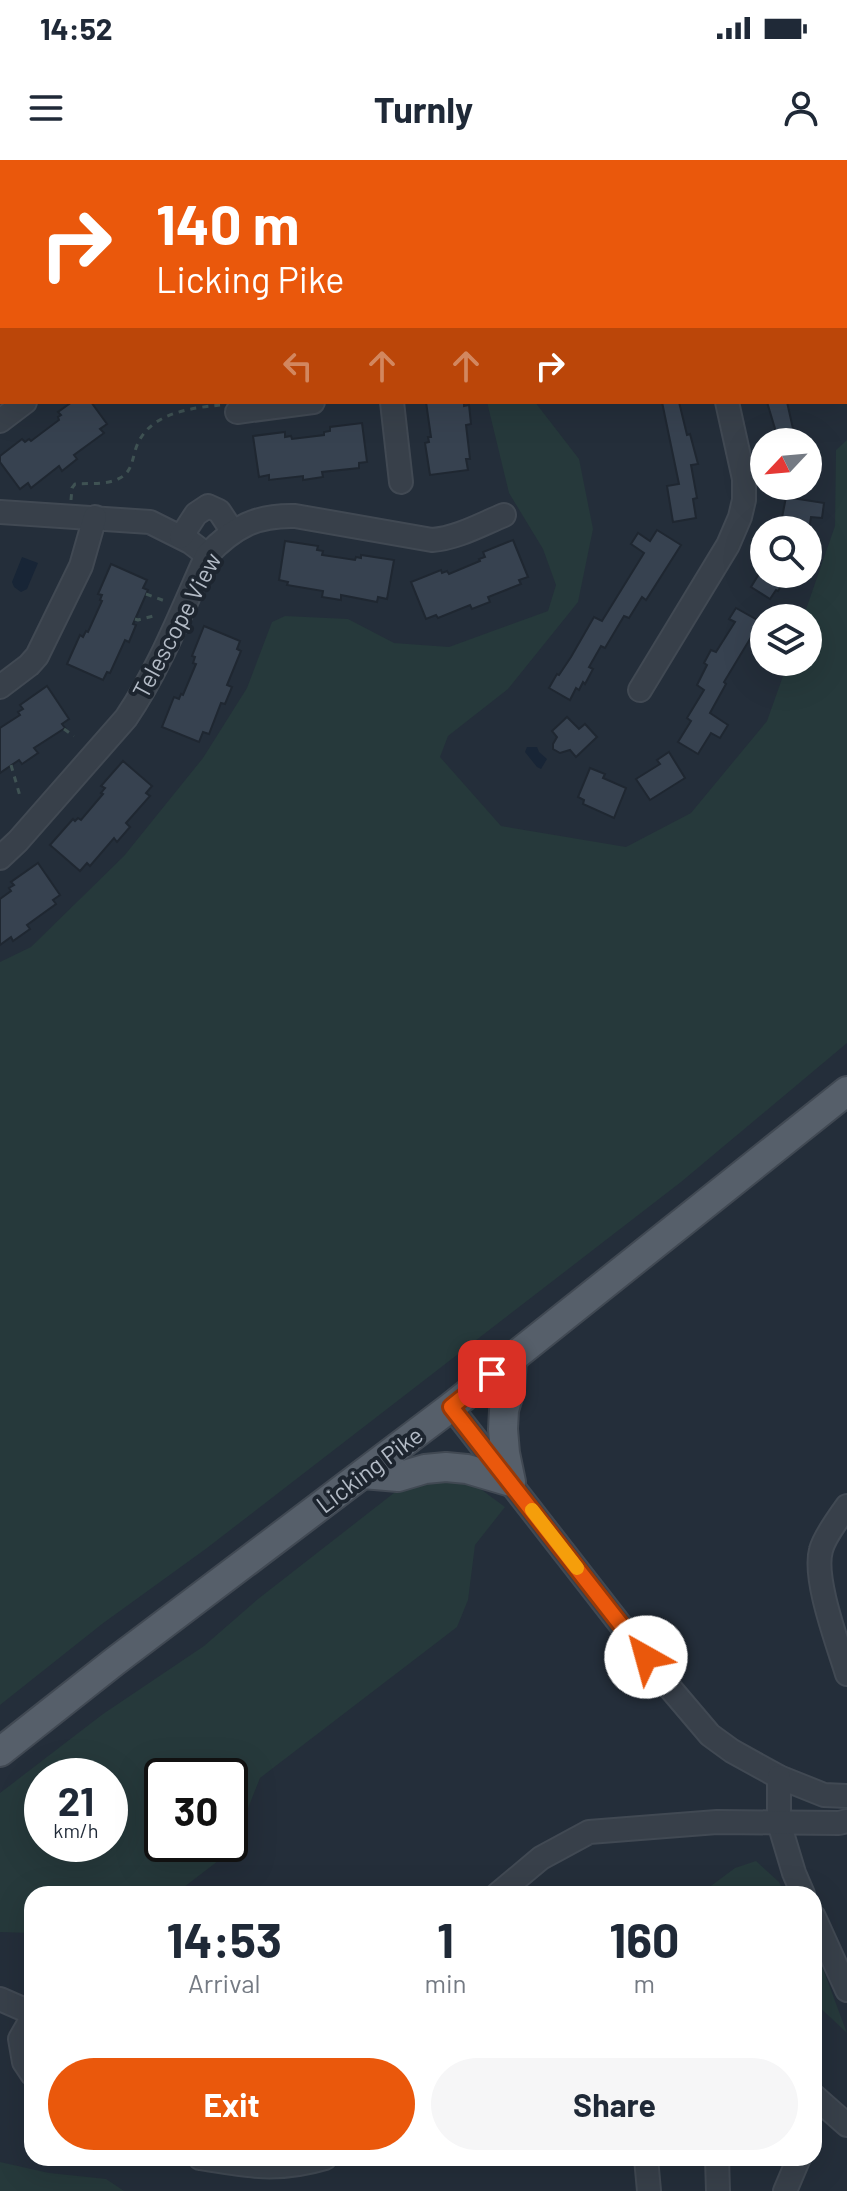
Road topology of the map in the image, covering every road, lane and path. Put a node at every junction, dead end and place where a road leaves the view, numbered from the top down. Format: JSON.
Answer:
{"nodes":[{"id":1,"x":22,"y":404,"type":"edge"},
{"id":2,"x":229,"y":404,"type":"edge"},
{"id":3,"x":236,"y":404,"type":"edge"},
{"id":4,"x":298,"y":404,"type":"edge"},
{"id":5,"x":392,"y":404,"type":"edge"},
{"id":6,"x":727,"y":404,"type":"edge"},
{"id":7,"x":237,"y":412,"type":"joint"},
{"id":8,"x":0,"y":421,"type":"edge"},
{"id":9,"x":401,"y":482,"type":"dead end"},
{"id":10,"x":72,"y":507,"type":"dead end"},
{"id":11,"x":0,"y":512,"type":"edge"},
{"id":12,"x":504,"y":515,"type":"dead end"},
{"id":13,"x":95,"y":517,"type":"junction"},
{"id":14,"x":233,"y":532,"type":"junction"},
{"id":15,"x":181,"y":537,"type":"junction"},
{"id":16,"x":207,"y":555,"type":"junction"},
{"id":17,"x":157,"y":615,"type":"dead end"},
{"id":18,"x":135,"y":619,"type":"dead end"},
{"id":19,"x":0,"y":687,"type":"edge"},
{"id":20,"x":640,"y":690,"type":"dead end"},
{"id":21,"x":64,"y":729,"type":"dead end"},
{"id":22,"x":74,"y":736,"type":"dead end"},
{"id":23,"x":11,"y":765,"type":"dead end"},
{"id":24,"x":20,"y":796,"type":"dead end"},
{"id":25,"x":0,"y":858,"type":"edge"},
{"id":26,"x":847,"y":1091,"type":"edge"},
{"id":27,"x":512,"y":1358,"type":"junction"},
{"id":28,"x":451,"y":1407,"type":"junction"},
{"id":29,"x":363,"y":1474,"type":"junction"},
{"id":30,"x":511,"y":1482,"type":"junction"},
{"id":31,"x":847,"y":1506,"type":"edge"},
{"id":32,"x":847,"y":1674,"type":"edge"},
{"id":33,"x":0,"y":1752,"type":"edge"},
{"id":34,"x":779,"y":1777,"type":"junction"},
{"id":35,"x":847,"y":1796,"type":"edge"},
{"id":36,"x":847,"y":1821,"type":"edge"},
{"id":37,"x":779,"y":1823,"type":"junction"},
{"id":38,"x":508,"y":1886,"type":"edge"},
{"id":39,"x":800,"y":1886,"type":"edge"},
{"id":40,"x":822,"y":1935,"type":"edge"},
{"id":41,"x":847,"y":1990,"type":"edge"},
{"id":42,"x":0,"y":1999,"type":"edge"},
{"id":43,"x":24,"y":2012,"type":"edge"},
{"id":44,"x":24,"y":2031,"type":"edge"},
{"id":45,"x":24,"y":2062,"type":"edge"},
{"id":46,"x":822,"y":2110,"type":"edge"},
{"id":47,"x":847,"y":2125,"type":"edge"},
{"id":48,"x":249,"y":2166,"type":"edge"},
{"id":49,"x":278,"y":2166,"type":"edge"},
{"id":50,"x":647,"y":2166,"type":"edge"},
{"id":51,"x":717,"y":2166,"type":"edge"},
{"id":52,"x":796,"y":2166,"type":"edge"},
{"id":53,"x":649,"y":2191,"type":"edge"},
{"id":54,"x":718,"y":2191,"type":"edge"},
{"id":55,"x":785,"y":2191,"type":"edge"}],
"edges":[{"from":1,"to":8,"type":"street"},
{"from":2,"to":10,"type":"path"},
{"from":3,"to":7,"type":"path"},
{"from":4,"to":7,"type":"street"},
{"from":5,"to":9,"type":"street"},
{"from":6,"to":20,"type":"street"},
{"from":11,"to":13,"type":"street"},
{"from":12,"to":14,"type":"street","name":"Telescope View"},
{"from":13,"to":15,"type":"street"},
{"from":13,"to":19,"type":"street"},
{"from":14,"to":15,"type":"street"},
{"from":14,"to":16,"type":"street","name":"Telescope View"},
{"from":15,"to":16,"type":"street"},
{"from":16,"to":25,"type":"street","name":"Telescope View"},
{"from":17,"to":18,"type":"path"},
{"from":21,"to":22,"type":"path"},
{"from":23,"to":24,"type":"path"},
{"from":26,"to":27,"type":"main road","name":"Licking Pike"},
{"from":27,"to":28,"type":"main road","name":"Licking Pike"},
{"from":27,"to":30,"type":"main road"},
{"from":28,"to":29,"type":"main road","name":"Licking Pike"},
{"from":28,"to":30,"type":"street"},
{"from":29,"to":30,"type":"main road"},
{"from":29,"to":33,"type":"main road","name":"Licking Pike"},
{"from":30,"to":34,"type":"street"},
{"from":31,"to":32,"type":"street"},
{"from":34,"to":35,"type":"street"},
{"from":34,"to":37,"type":"street"},
{"from":36,"to":37,"type":"street"},
{"from":37,"to":38,"type":"street"},
{"from":37,"to":39,"type":"street"},
{"from":40,"to":41,"type":"street"},
{"from":42,"to":43,"type":"street"},
{"from":44,"to":45,"type":"street"},
{"from":46,"to":47,"type":"street"},
{"from":48,"to":49,"type":"street"},
{"from":50,"to":53,"type":"street"},
{"from":51,"to":54,"type":"street"},
{"from":52,"to":55,"type":"street"}]}
